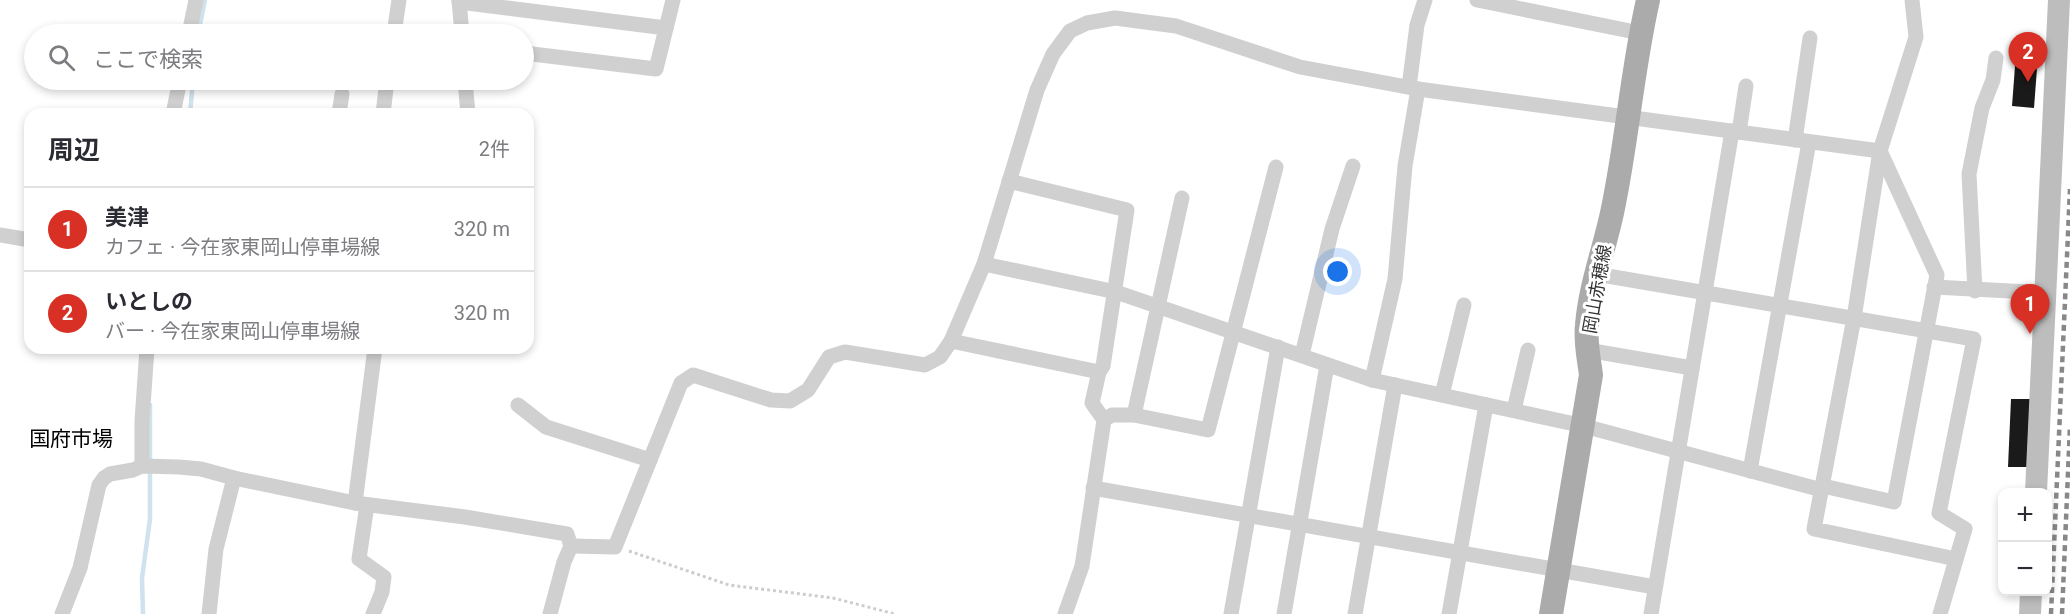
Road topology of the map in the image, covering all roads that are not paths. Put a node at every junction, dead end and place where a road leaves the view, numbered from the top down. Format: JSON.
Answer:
{"nodes":[{"id":1,"x":196,"y":0,"type":"edge"},
{"id":2,"x":399,"y":0,"type":"edge"},
{"id":3,"x":674,"y":0,"type":"edge"},
{"id":4,"x":1425,"y":0,"type":"edge"},
{"id":5,"x":1477,"y":0,"type":"edge"},
{"id":6,"x":1648,"y":0,"type":"edge"},
{"id":7,"x":1912,"y":0,"type":"edge"},
{"id":8,"x":2059,"y":0,"type":"edge"},
{"id":9,"x":459,"y":1,"type":"edge"},
{"id":10,"x":191,"y":24,"type":"edge"},
{"id":11,"x":395,"y":24,"type":"edge"},
{"id":12,"x":461,"y":24,"type":"edge"},
{"id":13,"x":666,"y":28,"type":"junction"},
{"id":14,"x":1640,"y":33,"type":"junction"},
{"id":15,"x":1810,"y":38,"type":"dead end"},
{"id":16,"x":534,"y":54,"type":"edge"},
{"id":17,"x":1996,"y":58,"type":"dead end"},
{"id":18,"x":1746,"y":86,"type":"dead end"},
{"id":19,"x":1414,"y":88,"type":"junction"},
{"id":20,"x":178,"y":90,"type":"edge"},
{"id":21,"x":386,"y":90,"type":"edge"},
{"id":22,"x":466,"y":90,"type":"edge"},
{"id":23,"x":342,"y":93,"type":"dead end"},
{"id":24,"x":174,"y":108,"type":"edge"},
{"id":25,"x":340,"y":108,"type":"edge"},
{"id":26,"x":383,"y":108,"type":"edge"},
{"id":27,"x":467,"y":108,"type":"edge"},
{"id":28,"x":1629,"y":118,"type":"junction"},
{"id":29,"x":1736,"y":132,"type":"junction"},
{"id":30,"x":1802,"y":141,"type":"junction"},
{"id":31,"x":1880,"y":151,"type":"junction"},
{"id":32,"x":1353,"y":166,"type":"dead end"},
{"id":33,"x":1276,"y":167,"type":"dead end"},
{"id":34,"x":1009,"y":181,"type":"junction"},
{"id":35,"x":1182,"y":198,"type":"dead end"},
{"id":36,"x":0,"y":235,"type":"edge"},
{"id":37,"x":24,"y":239,"type":"edge"},
{"id":38,"x":984,"y":264,"type":"junction"},
{"id":39,"x":1596,"y":274,"type":"junction"},
{"id":40,"x":1935,"y":287,"type":"junction"},
{"id":41,"x":1975,"y":291,"type":"junction"},
{"id":42,"x":1116,"y":292,"type":"junction"},
{"id":43,"x":1705,"y":293,"type":"junction"},
{"id":44,"x":2046,"y":293,"type":"junction"},
{"id":45,"x":1464,"y":304,"type":"dead end"},
{"id":46,"x":1780,"y":305,"type":"junction"},
{"id":47,"x":1157,"y":307,"type":"junction"},
{"id":48,"x":1854,"y":318,"type":"junction"},
{"id":49,"x":1926,"y":330,"type":"junction"},
{"id":50,"x":1233,"y":333,"type":"junction"},
{"id":51,"x":951,"y":341,"type":"junction"},
{"id":52,"x":1278,"y":347,"type":"junction"},
{"id":53,"x":1528,"y":350,"type":"dead end"},
{"id":54,"x":1587,"y":350,"type":"junction"},
{"id":55,"x":147,"y":354,"type":"edge"},
{"id":56,"x":374,"y":354,"type":"edge"},
{"id":57,"x":1302,"y":355,"type":"junction"},
{"id":58,"x":1328,"y":365,"type":"junction"},
{"id":59,"x":1692,"y":368,"type":"junction"},
{"id":60,"x":1099,"y":372,"type":"junction"},
{"id":61,"x":1372,"y":380,"type":"junction"},
{"id":62,"x":1395,"y":385,"type":"junction"},
{"id":63,"x":1442,"y":395,"type":"junction"},
{"id":64,"x":518,"y":405,"type":"dead end"},
{"id":65,"x":1486,"y":405,"type":"junction"},
{"id":66,"x":1514,"y":410,"type":"junction"},
{"id":67,"x":1134,"y":415,"type":"junction"},
{"id":68,"x":1104,"y":420,"type":"junction"},
{"id":69,"x":1584,"y":426,"type":"junction"},
{"id":70,"x":1678,"y":450,"type":"junction"},
{"id":71,"x":650,"y":460,"type":"junction"},
{"id":72,"x":148,"y":465,"type":"junction"},
{"id":73,"x":1750,"y":471,"type":"junction"},
{"id":74,"x":234,"y":478,"type":"junction"},
{"id":75,"x":1093,"y":488,"type":"junction"},
{"id":76,"x":1822,"y":488,"type":"junction"},
{"id":77,"x":2036,"y":488,"type":"edge"},
{"id":78,"x":361,"y":504,"type":"junction"},
{"id":79,"x":1248,"y":515,"type":"junction"},
{"id":80,"x":1301,"y":524,"type":"junction"},
{"id":81,"x":1370,"y":536,"type":"junction"},
{"id":82,"x":571,"y":546,"type":"junction"},
{"id":83,"x":1461,"y":552,"type":"junction"},
{"id":84,"x":1956,"y":559,"type":"junction"},
{"id":85,"x":1559,"y":570,"type":"junction"},
{"id":86,"x":1655,"y":587,"type":"junction"},
{"id":87,"x":2031,"y":596,"type":"edge"},
{"id":88,"x":62,"y":614,"type":"edge"},
{"id":89,"x":209,"y":614,"type":"edge"},
{"id":90,"x":373,"y":614,"type":"edge"},
{"id":91,"x":550,"y":614,"type":"edge"},
{"id":92,"x":1065,"y":614,"type":"edge"},
{"id":93,"x":1231,"y":614,"type":"edge"},
{"id":94,"x":1284,"y":614,"type":"edge"},
{"id":95,"x":1355,"y":614,"type":"edge"},
{"id":96,"x":1449,"y":614,"type":"edge"},
{"id":97,"x":1551,"y":614,"type":"edge"},
{"id":98,"x":1651,"y":614,"type":"edge"},
{"id":99,"x":1940,"y":614,"type":"edge"},
{"id":100,"x":2030,"y":614,"type":"edge"}],
"edges":[{"from":1,"to":10,"type":"street"},
{"from":2,"to":11,"type":"street"},
{"from":3,"to":13,"type":"street"},
{"from":4,"to":19,"type":"street"},
{"from":5,"to":14,"type":"street"},
{"from":6,"to":14,"type":"main road","name":"岡山赤穂線"},
{"from":7,"to":31,"type":"street"},
{"from":8,"to":44,"type":"main road"},
{"from":9,"to":12,"type":"street"},
{"from":9,"to":13,"type":"street"},
{"from":13,"to":16,"type":"street"},
{"from":14,"to":28,"type":"main road","name":"岡山赤穂線"},
{"from":15,"to":30,"type":"street"},
{"from":17,"to":41,"type":"street"},
{"from":18,"to":29,"type":"street"},
{"from":19,"to":28,"type":"street"},
{"from":19,"to":34,"type":"street"},
{"from":19,"to":61,"type":"street"},
{"from":20,"to":24,"type":"street"},
{"from":21,"to":26,"type":"street"},
{"from":22,"to":27,"type":"street"},
{"from":23,"to":25,"type":"street"},
{"from":28,"to":29,"type":"street"},
{"from":28,"to":39,"type":"main road","name":"岡山赤穂線"},
{"from":29,"to":30,"type":"street"},
{"from":29,"to":43,"type":"street"},
{"from":30,"to":31,"type":"street"},
{"from":30,"to":46,"type":"street"},
{"from":31,"to":40,"type":"street"},
{"from":31,"to":48,"type":"street"},
{"from":32,"to":57,"type":"street"},
{"from":33,"to":50,"type":"street"},
{"from":34,"to":38,"type":"street"},
{"from":34,"to":42,"type":"street"},
{"from":35,"to":47,"type":"street"},
{"from":36,"to":37,"type":"street"},
{"from":38,"to":42,"type":"street"},
{"from":38,"to":51,"type":"street"},
{"from":39,"to":43,"type":"street"},
{"from":39,"to":54,"type":"main road","name":"岡山赤穂線"},
{"from":40,"to":41,"type":"street"},
{"from":40,"to":49,"type":"street"},
{"from":41,"to":44,"type":"street"},
{"from":42,"to":47,"type":"street"},
{"from":42,"to":60,"type":"street"},
{"from":43,"to":46,"type":"street"},
{"from":43,"to":59,"type":"street"},
{"from":44,"to":77,"type":"main road"},
{"from":45,"to":63,"type":"street"},
{"from":46,"to":48,"type":"street"},
{"from":46,"to":73,"type":"street"},
{"from":47,"to":50,"type":"street"},
{"from":47,"to":67,"type":"street"},
{"from":48,"to":49,"type":"street"},
{"from":48,"to":76,"type":"street"},
{"from":49,"to":76,"type":"street"},
{"from":49,"to":84,"type":"street"},
{"from":50,"to":52,"type":"street"},
{"from":50,"to":67,"type":"street"},
{"from":51,"to":60,"type":"street"},
{"from":51,"to":71,"type":"street"},
{"from":52,"to":57,"type":"street"},
{"from":52,"to":79,"type":"street"},
{"from":53,"to":66,"type":"street"},
{"from":54,"to":59,"type":"street"},
{"from":54,"to":69,"type":"main road","name":"岡山赤穂線"},
{"from":55,"to":72,"type":"street"},
{"from":56,"to":78,"type":"street"},
{"from":57,"to":58,"type":"street"},
{"from":58,"to":61,"type":"street"},
{"from":58,"to":80,"type":"street"},
{"from":59,"to":70,"type":"street"},
{"from":60,"to":68,"type":"street"},
{"from":61,"to":62,"type":"street"},
{"from":62,"to":63,"type":"street"},
{"from":62,"to":81,"type":"street"},
{"from":63,"to":65,"type":"street"},
{"from":64,"to":71,"type":"street"},
{"from":65,"to":66,"type":"street"},
{"from":65,"to":83,"type":"street"},
{"from":66,"to":69,"type":"street"},
{"from":67,"to":68,"type":"street"},
{"from":68,"to":75,"type":"street"},
{"from":69,"to":70,"type":"street"},
{"from":69,"to":85,"type":"main road","name":"岡山赤穂線"},
{"from":70,"to":73,"type":"street"},
{"from":70,"to":86,"type":"street"},
{"from":71,"to":82,"type":"street"},
{"from":72,"to":74,"type":"street"},
{"from":72,"to":88,"type":"street"},
{"from":73,"to":76,"type":"street"},
{"from":74,"to":78,"type":"street"},
{"from":74,"to":89,"type":"street"},
{"from":75,"to":79,"type":"street"},
{"from":75,"to":92,"type":"street"},
{"from":76,"to":84,"type":"street"},
{"from":78,"to":82,"type":"street"},
{"from":78,"to":90,"type":"street"},
{"from":79,"to":80,"type":"street"},
{"from":79,"to":93,"type":"street"},
{"from":80,"to":81,"type":"street"},
{"from":80,"to":94,"type":"street"},
{"from":81,"to":83,"type":"street"},
{"from":81,"to":95,"type":"street"},
{"from":82,"to":91,"type":"street"},
{"from":83,"to":85,"type":"street"},
{"from":83,"to":96,"type":"street"},
{"from":84,"to":99,"type":"street"},
{"from":85,"to":86,"type":"street"},
{"from":85,"to":97,"type":"main road","name":"岡山赤穂線"},
{"from":86,"to":98,"type":"street"},
{"from":87,"to":100,"type":"main road"}]}
